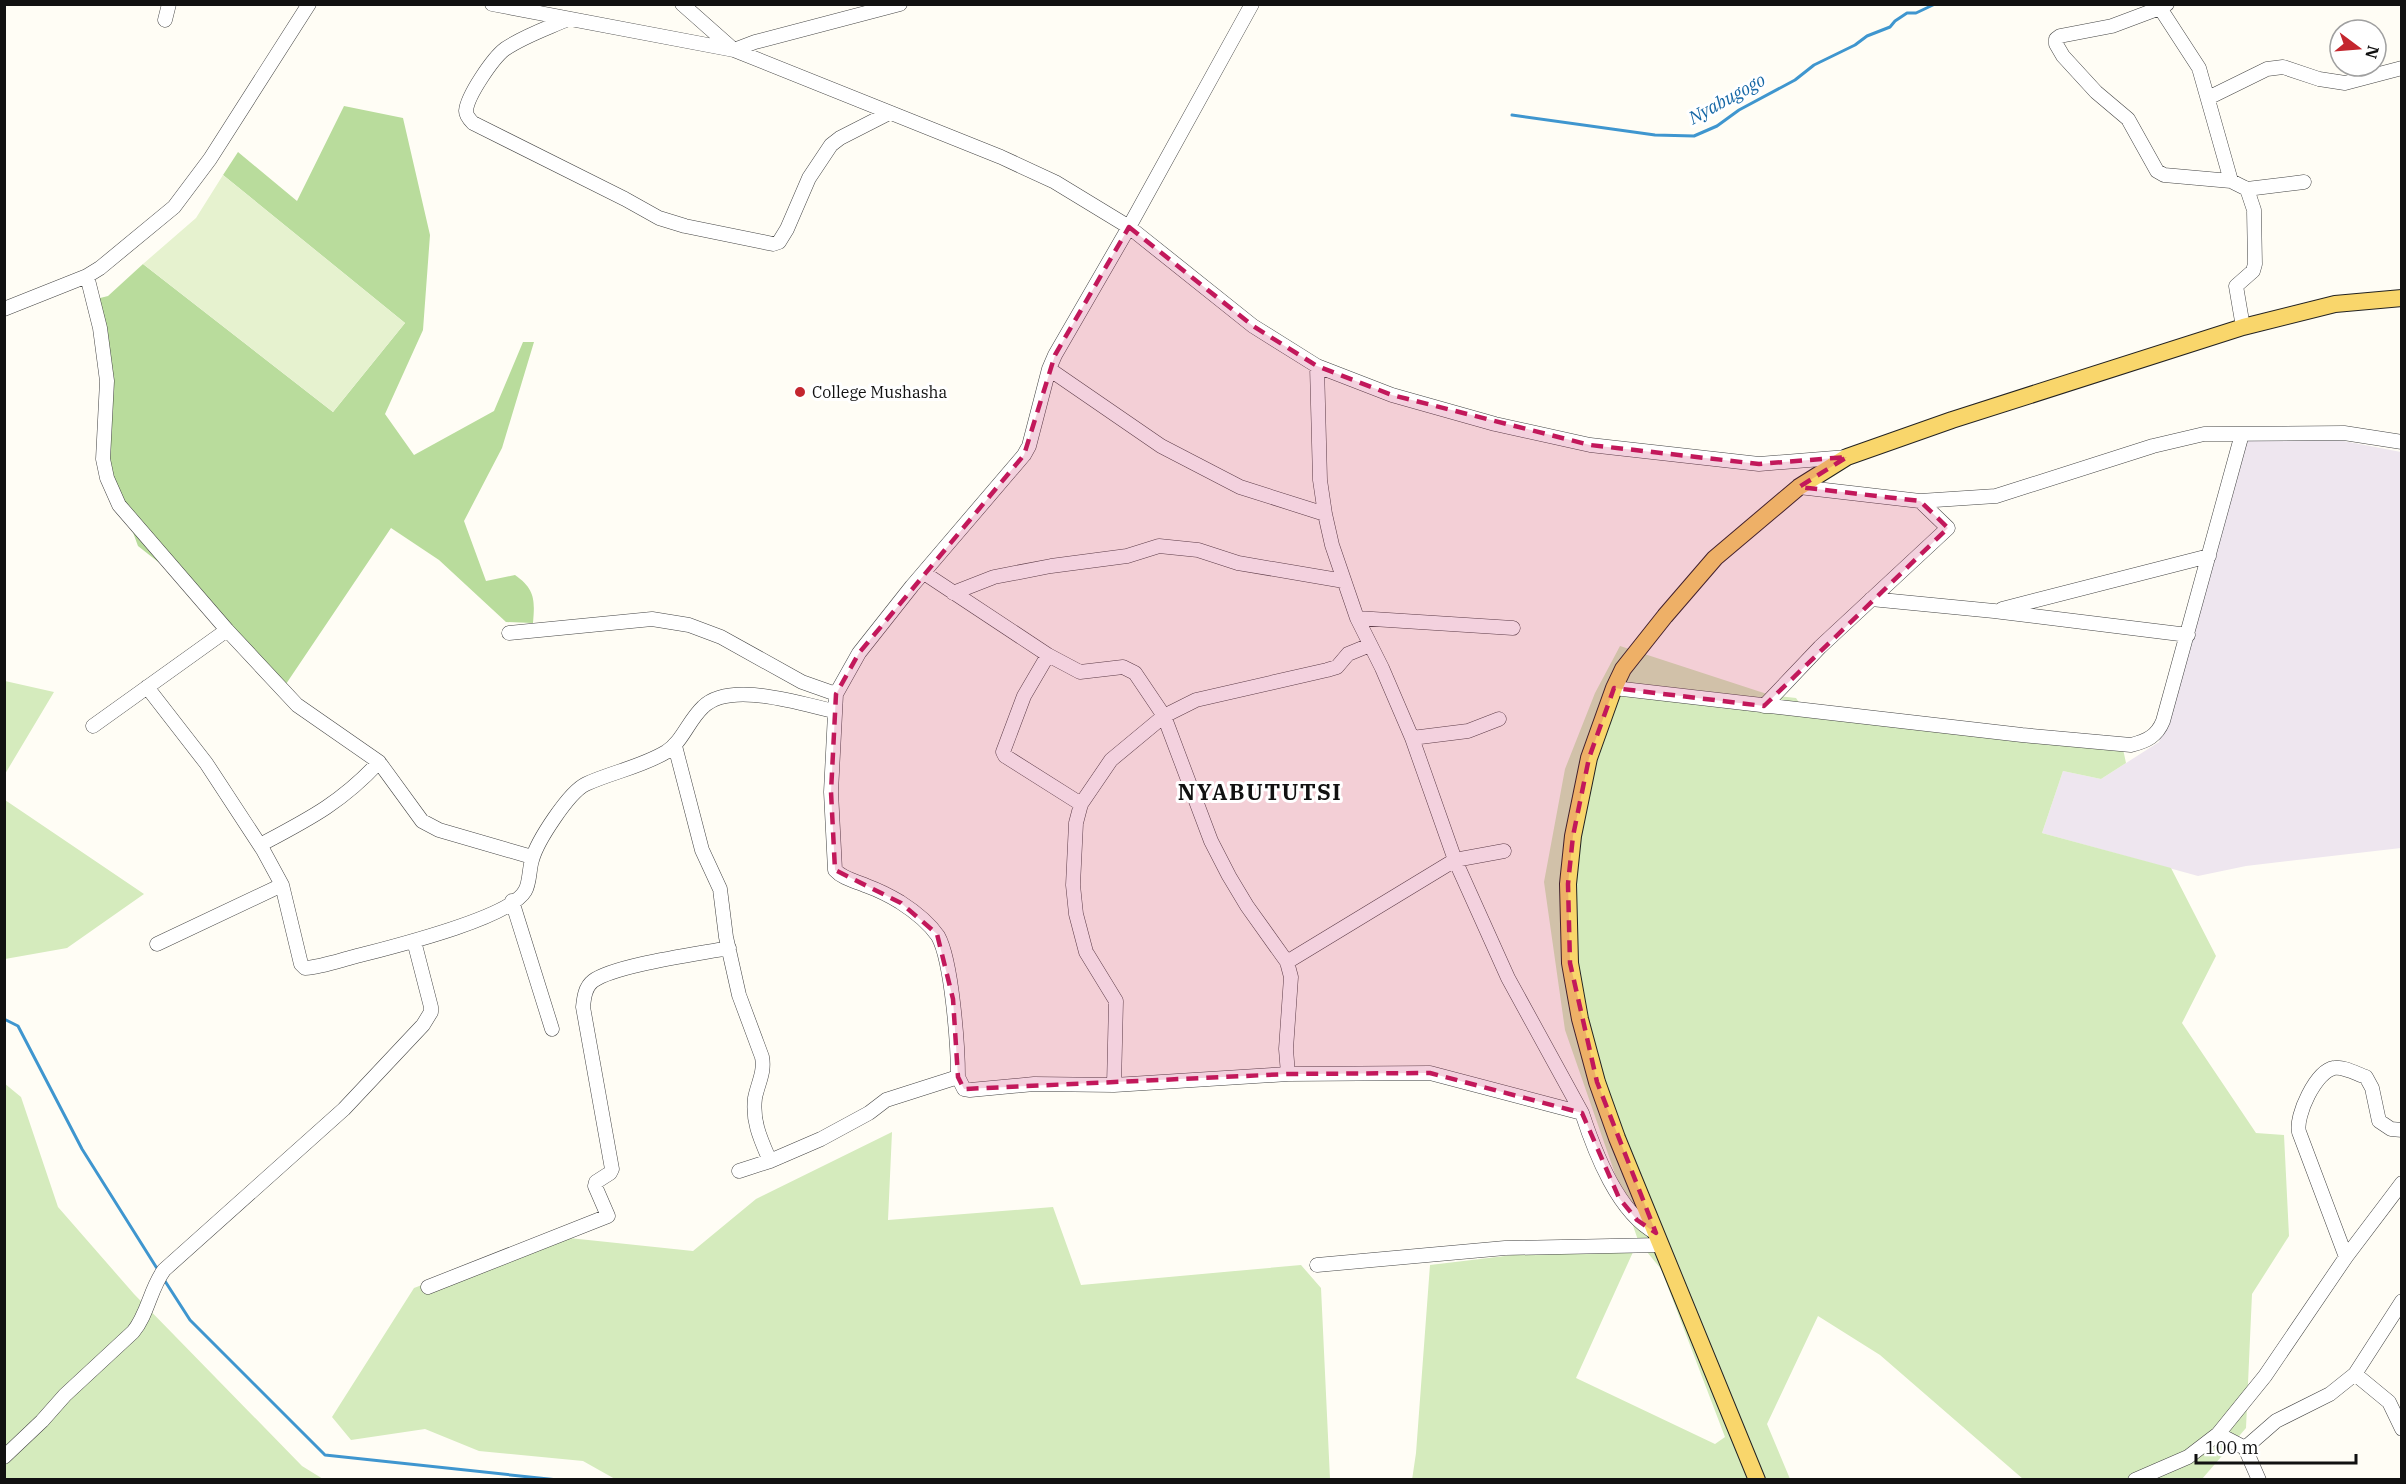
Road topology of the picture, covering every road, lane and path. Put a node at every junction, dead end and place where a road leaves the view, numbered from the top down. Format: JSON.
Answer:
{"nodes":[{"id":1,"x":169,"y":4,"type":"edge"},
{"id":2,"x":309,"y":4,"type":"edge"},
{"id":3,"x":492,"y":4,"type":"edge"},
{"id":4,"x":682,"y":4,"type":"edge"},
{"id":5,"x":900,"y":4,"type":"edge"},
{"id":6,"x":1252,"y":4,"type":"edge"},
{"id":7,"x":2164,"y":6,"type":"edge"},
{"id":8,"x":568,"y":19,"type":"junction"},
{"id":9,"x":165,"y":20,"type":"dead end"},
{"id":10,"x":734,"y":50,"type":"junction"},
{"id":11,"x":2402,"y":68,"type":"edge"},
{"id":12,"x":2208,"y":98,"type":"junction"},
{"id":13,"x":889,"y":113,"type":"junction"},
{"id":14,"x":2231,"y":182,"type":"junction"},
{"id":15,"x":2304,"y":182,"type":"dead end"},
{"id":16,"x":2247,"y":189,"type":"junction"},
{"id":17,"x":1129,"y":227,"type":"junction"},
{"id":18,"x":87,"y":276,"type":"junction"},
{"id":19,"x":2402,"y":298,"type":"edge"},
{"id":20,"x":4,"y":309,"type":"edge"},
{"id":21,"x":2243,"y":327,"type":"junction"},
{"id":22,"x":1317,"y":366,"type":"junction"},
{"id":23,"x":1049,"y":369,"type":"junction"},
{"id":24,"x":2242,"y":434,"type":"junction"},
{"id":25,"x":2402,"y":442,"type":"edge"},
{"id":26,"x":1847,"y":457,"type":"junction"},
{"id":27,"x":1799,"y":487,"type":"junction"},
{"id":28,"x":1920,"y":501,"type":"junction"},
{"id":29,"x":1324,"y":514,"type":"junction"},
{"id":30,"x":2209,"y":556,"type":"junction"},
{"id":31,"x":924,"y":573,"type":"junction"},
{"id":32,"x":1344,"y":581,"type":"junction"},
{"id":33,"x":952,"y":593,"type":"junction"},
{"id":34,"x":1870,"y":599,"type":"junction"},
{"id":35,"x":1994,"y":611,"type":"junction"},
{"id":36,"x":1357,"y":618,"type":"junction"},
{"id":37,"x":1514,"y":628,"type":"dead end"},
{"id":38,"x":227,"y":630,"type":"junction"},
{"id":39,"x":509,"y":633,"type":"dead end"},
{"id":40,"x":2188,"y":635,"type":"junction"},
{"id":41,"x":1370,"y":645,"type":"junction"},
{"id":42,"x":1048,"y":655,"type":"junction"},
{"id":43,"x":147,"y":687,"type":"junction"},
{"id":44,"x":1614,"y":688,"type":"junction"},
{"id":45,"x":836,"y":694,"type":"junction"},
{"id":46,"x":1764,"y":706,"type":"junction"},
{"id":47,"x":834,"y":711,"type":"junction"},
{"id":48,"x":1164,"y":716,"type":"junction"},
{"id":49,"x":1499,"y":719,"type":"dead end"},
{"id":50,"x":93,"y":726,"type":"dead end"},
{"id":51,"x":1412,"y":738,"type":"junction"},
{"id":52,"x":675,"y":746,"type":"junction"},
{"id":53,"x":379,"y":762,"type":"junction"},
{"id":54,"x":1081,"y":804,"type":"junction"},
{"id":55,"x":260,"y":845,"type":"junction"},
{"id":56,"x":1504,"y":850,"type":"dead end"},
{"id":57,"x":532,"y":857,"type":"junction"},
{"id":58,"x":1455,"y":860,"type":"junction"},
{"id":59,"x":282,"y":885,"type":"junction"},
{"id":60,"x":512,"y":901,"type":"junction"},
{"id":61,"x":414,"y":941,"type":"junction"},
{"id":62,"x":157,"y":944,"type":"dead end"},
{"id":63,"x":729,"y":948,"type":"junction"},
{"id":64,"x":1287,"y":962,"type":"junction"},
{"id":65,"x":552,"y":1029,"type":"dead end"},
{"id":66,"x":1288,"y":1074,"type":"junction"},
{"id":67,"x":958,"y":1077,"type":"junction"},
{"id":68,"x":1114,"y":1085,"type":"junction"},
{"id":69,"x":1582,"y":1113,"type":"junction"},
{"id":70,"x":2402,"y":1130,"type":"edge"},
{"id":71,"x":770,"y":1161,"type":"junction"},
{"id":72,"x":739,"y":1171,"type":"dead end"},
{"id":73,"x":2402,"y":1183,"type":"edge"},
{"id":74,"x":1659,"y":1239,"type":"junction"},
{"id":75,"x":2346,"y":1257,"type":"junction"},
{"id":76,"x":1317,"y":1265,"type":"dead end"},
{"id":77,"x":428,"y":1287,"type":"dead end"},
{"id":78,"x":2402,"y":1301,"type":"edge"},
{"id":79,"x":2355,"y":1374,"type":"junction"},
{"id":80,"x":2402,"y":1429,"type":"edge"},
{"id":81,"x":2218,"y":1434,"type":"junction"},
{"id":82,"x":2245,"y":1448,"type":"junction"},
{"id":83,"x":4,"y":1457,"type":"edge"},
{"id":84,"x":1757,"y":1479,"type":"edge"},
{"id":85,"x":2136,"y":1479,"type":"edge"},
{"id":86,"x":2259,"y":1479,"type":"edge"}],
"edges":[{"from":1,"to":9,"type":"street"},
{"from":2,"to":18,"type":"street"},
{"from":3,"to":8,"type":"street"},
{"from":4,"to":10,"type":"street"},
{"from":5,"to":10,"type":"street"},
{"from":6,"to":17,"type":"street"},
{"from":7,"to":12,"type":"street"},
{"from":7,"to":14,"type":"street"},
{"from":8,"to":10,"type":"street"},
{"from":8,"to":13,"type":"street"},
{"from":10,"to":13,"type":"street"},
{"from":11,"to":12,"type":"street"},
{"from":12,"to":14,"type":"street"},
{"from":13,"to":17,"type":"street"},
{"from":14,"to":16,"type":"street"},
{"from":15,"to":16,"type":"street"},
{"from":16,"to":21,"type":"street"},
{"from":17,"to":22,"type":"street"},
{"from":17,"to":23,"type":"street"},
{"from":18,"to":20,"type":"street"},
{"from":18,"to":38,"type":"street"},
{"from":19,"to":21,"type":"main road"},
{"from":21,"to":26,"type":"main road"},
{"from":22,"to":26,"type":"street"},
{"from":22,"to":29,"type":"street"},
{"from":23,"to":29,"type":"street"},
{"from":23,"to":31,"type":"street"},
{"from":24,"to":25,"type":"street"},
{"from":24,"to":28,"type":"street"},
{"from":24,"to":30,"type":"street"},
{"from":26,"to":27,"type":"main road"},
{"from":27,"to":28,"type":"street"},
{"from":27,"to":44,"type":"main road"},
{"from":28,"to":34,"type":"street"},
{"from":29,"to":32,"type":"street"},
{"from":30,"to":35,"type":"street"},
{"from":30,"to":40,"type":"street"},
{"from":31,"to":33,"type":"street"},
{"from":31,"to":45,"type":"street"},
{"from":32,"to":33,"type":"street"},
{"from":32,"to":36,"type":"street"},
{"from":33,"to":42,"type":"street"},
{"from":34,"to":35,"type":"street"},
{"from":34,"to":46,"type":"street"},
{"from":35,"to":40,"type":"street"},
{"from":36,"to":37,"type":"street"},
{"from":36,"to":41,"type":"street"},
{"from":38,"to":43,"type":"street"},
{"from":38,"to":53,"type":"street"},
{"from":39,"to":45,"type":"street"},
{"from":40,"to":46,"type":"street"},
{"from":41,"to":48,"type":"street"},
{"from":41,"to":51,"type":"street"},
{"from":42,"to":48,"type":"street"},
{"from":42,"to":54,"type":"street"},
{"from":43,"to":50,"type":"street"},
{"from":43,"to":55,"type":"street"},
{"from":44,"to":46,"type":"street"},
{"from":44,"to":74,"type":"main road"},
{"from":45,"to":47,"type":"street"},
{"from":47,"to":52,"type":"street"},
{"from":47,"to":67,"type":"street"},
{"from":48,"to":54,"type":"street"},
{"from":48,"to":64,"type":"street"},
{"from":49,"to":51,"type":"street"},
{"from":51,"to":58,"type":"street"},
{"from":52,"to":57,"type":"street"},
{"from":52,"to":63,"type":"street"},
{"from":53,"to":55,"type":"street"},
{"from":53,"to":57,"type":"street"},
{"from":54,"to":68,"type":"street"},
{"from":55,"to":59,"type":"street"},
{"from":56,"to":58,"type":"street"},
{"from":57,"to":60,"type":"street"},
{"from":58,"to":64,"type":"street"},
{"from":58,"to":69,"type":"street"},
{"from":59,"to":61,"type":"street"},
{"from":59,"to":62,"type":"street"},
{"from":60,"to":61,"type":"street"},
{"from":60,"to":65,"type":"street"},
{"from":61,"to":83,"type":"street"},
{"from":63,"to":71,"type":"street"},
{"from":63,"to":77,"type":"street"},
{"from":64,"to":66,"type":"street"},
{"from":66,"to":68,"type":"street"},
{"from":66,"to":69,"type":"street"},
{"from":67,"to":68,"type":"street"},
{"from":67,"to":71,"type":"street"},
{"from":69,"to":74,"type":"street"},
{"from":70,"to":75,"type":"street"},
{"from":71,"to":72,"type":"street"},
{"from":73,"to":75,"type":"street"},
{"from":74,"to":76,"type":"street"},
{"from":74,"to":84,"type":"main road"},
{"from":75,"to":81,"type":"street"},
{"from":78,"to":79,"type":"street"},
{"from":79,"to":80,"type":"street"},
{"from":79,"to":82,"type":"street"},
{"from":81,"to":82,"type":"street"},
{"from":81,"to":85,"type":"street"},
{"from":82,"to":86,"type":"street"}]}
